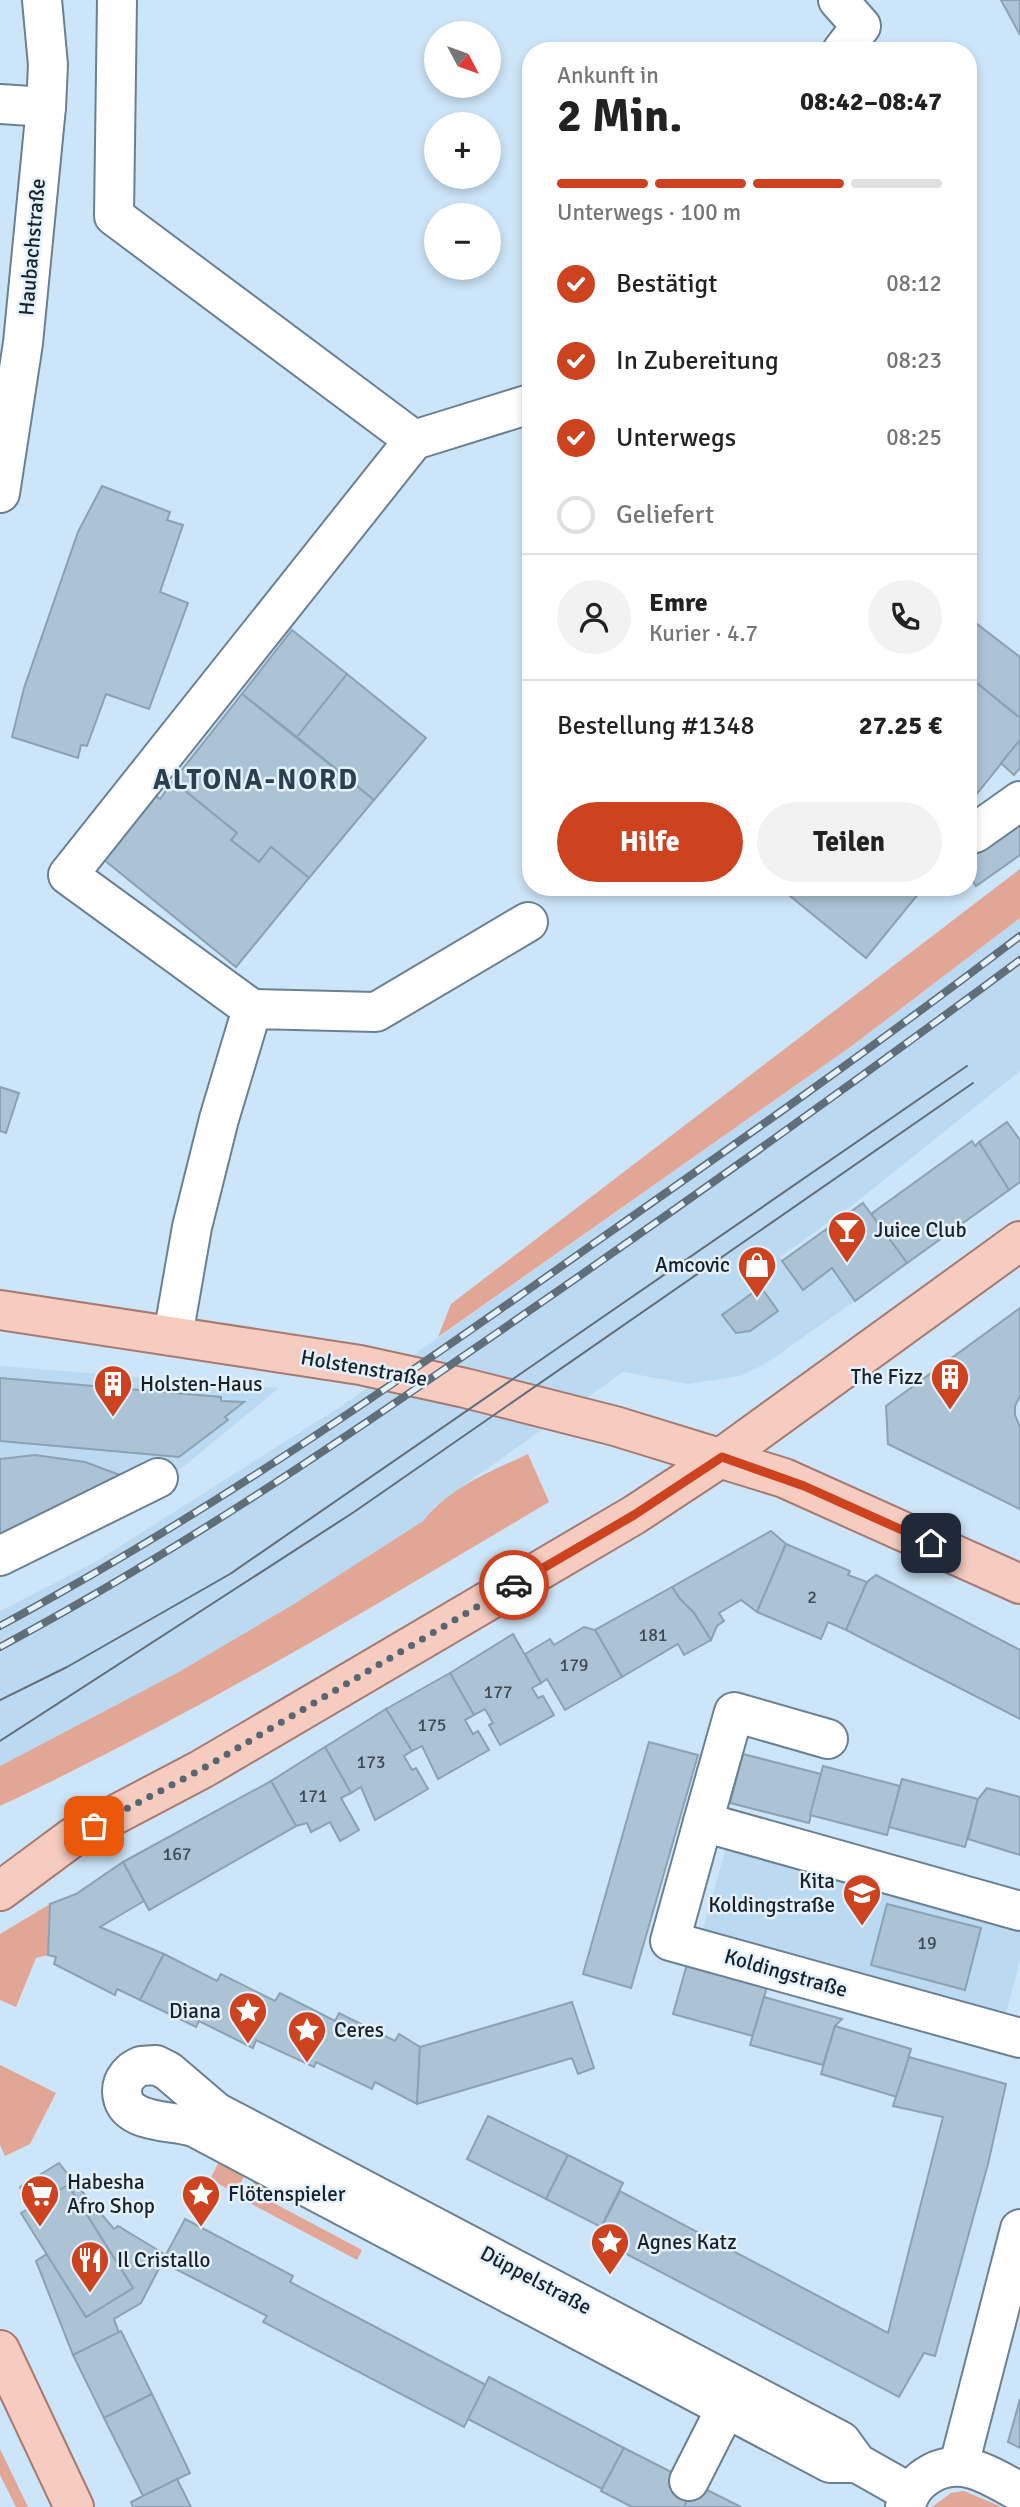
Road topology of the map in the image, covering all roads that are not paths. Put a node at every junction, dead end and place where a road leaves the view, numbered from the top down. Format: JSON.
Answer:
{"nodes":[{"id":1,"x":42,"y":0,"type":"edge"},
{"id":2,"x":117,"y":0,"type":"edge"},
{"id":3,"x":838,"y":0,"type":"edge"},
{"id":4,"x":849,"y":42,"type":"edge"},
{"id":5,"x":0,"y":104,"type":"edge"},
{"id":6,"x":46,"y":107,"type":"junction"},
{"id":7,"x":522,"y":406,"type":"edge"},
{"id":8,"x":414,"y":440,"type":"junction"},
{"id":9,"x":0,"y":493,"type":"edge"},
{"id":10,"x":1020,"y":801,"type":"edge"},
{"id":11,"x":977,"y":832,"type":"edge"},
{"id":12,"x":528,"y":922,"type":"dead end"},
{"id":13,"x":252,"y":1009,"type":"junction"},
{"id":14,"x":1020,"y":1241,"type":"edge"},
{"id":15,"x":0,"y":1310,"type":"edge"},
{"id":16,"x":173,"y":1336,"type":"junction"},
{"id":17,"x":722,"y":1457,"type":"junction"},
{"id":18,"x":158,"y":1478,"type":"dead end"},
{"id":19,"x":0,"y":1556,"type":"edge"},
{"id":20,"x":1020,"y":1584,"type":"edge"},
{"id":21,"x":828,"y":1739,"type":"dead end"},
{"id":22,"x":703,"y":1822,"type":"junction"},
{"id":23,"x":73,"y":1837,"type":"junction"},
{"id":24,"x":0,"y":1862,"type":"edge"},
{"id":25,"x":0,"y":1891,"type":"edge"},
{"id":26,"x":1020,"y":1911,"type":"edge"},
{"id":27,"x":1020,"y":2038,"type":"edge"},
{"id":28,"x":1020,"y":2230,"type":"edge"},
{"id":29,"x":0,"y":2350,"type":"edge"},
{"id":30,"x":726,"y":2408,"type":"junction"},
{"id":31,"x":857,"y":2463,"type":"junction"},
{"id":32,"x":959,"y":2465,"type":"junction"},
{"id":33,"x":688,"y":2481,"type":"dead end"},
{"id":34,"x":1020,"y":2492,"type":"edge"},
{"id":35,"x":907,"y":2500,"type":"edge"},
{"id":36,"x":74,"y":2507,"type":"edge"}],
"edges":[{"from":1,"to":6,"type":"street","name":"Haubachstraße"},
{"from":2,"to":8,"type":"street"},
{"from":3,"to":4,"type":"street"},
{"from":5,"to":6,"type":"street"},
{"from":6,"to":9,"type":"street","name":"Haubachstraße"},
{"from":7,"to":8,"type":"street"},
{"from":8,"to":13,"type":"street"},
{"from":10,"to":11,"type":"street"},
{"from":12,"to":13,"type":"street"},
{"from":13,"to":16,"type":"street"},
{"from":14,"to":17,"type":"main road"},
{"from":15,"to":16,"type":"main road","name":"Holstenstraße"},
{"from":16,"to":17,"type":"main road","name":"Holstenstraße"},
{"from":17,"to":20,"type":"main road","name":"Holstenstraße"},
{"from":17,"to":23,"type":"main road"},
{"from":18,"to":19,"type":"street"},
{"from":21,"to":22,"type":"street","name":"Koldingstraße"},
{"from":22,"to":26,"type":"street"},
{"from":22,"to":27,"type":"street","name":"Koldingstraße"},
{"from":23,"to":24,"type":"main road"},
{"from":23,"to":25,"type":"main road"},
{"from":28,"to":32,"type":"street"},
{"from":29,"to":36,"type":"main road"},
{"from":30,"to":31,"type":"street","name":"Düppelstraße"},
{"from":30,"to":31,"type":"street","name":"Düppelstraße"},
{"from":30,"to":33,"type":"street"},
{"from":31,"to":35,"type":"street","name":"Düppelstraße"},
{"from":32,"to":34,"type":"street"},
{"from":32,"to":35,"type":"street","name":"Düppelstraße"}]}
